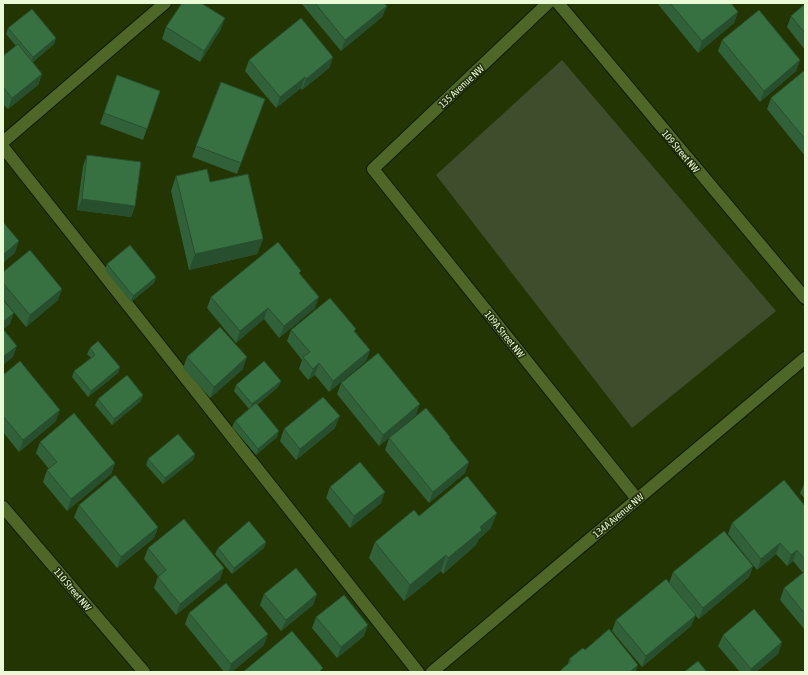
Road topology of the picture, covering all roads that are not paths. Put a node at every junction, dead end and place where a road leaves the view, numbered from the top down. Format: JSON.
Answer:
{"nodes":[{"id":1,"x":164,"y":3,"type":"edge"},
{"id":2,"x":548,"y":3,"type":"edge"},
{"id":3,"x":558,"y":3,"type":"edge"},
{"id":4,"x":3,"y":142,"type":"edge"},
{"id":5,"x":3,"y":147,"type":"edge"},
{"id":6,"x":373,"y":169,"type":"joint"},
{"id":7,"x":805,"y":298,"type":"edge"},
{"id":8,"x":805,"y":358,"type":"edge"},
{"id":9,"x":637,"y":499,"type":"junction"},
{"id":10,"x":3,"y":507,"type":"edge"},
{"id":11,"x":144,"y":672,"type":"edge"},
{"id":12,"x":418,"y":672,"type":"edge"},
{"id":13,"x":432,"y":672,"type":"edge"}],
"edges":[{"from":1,"to":4,"type":"street"},
{"from":2,"to":6,"type":"street","name":"135 Avenue NW"},
{"from":3,"to":7,"type":"street","name":"109 Street NW"},
{"from":5,"to":12,"type":"street"},
{"from":6,"to":9,"type":"street","name":"109A Street NW"},
{"from":8,"to":9,"type":"street","name":"134A Avenue NW"},
{"from":9,"to":13,"type":"street","name":"134A Avenue NW"},
{"from":10,"to":11,"type":"street","name":"110 Street NW"}]}
